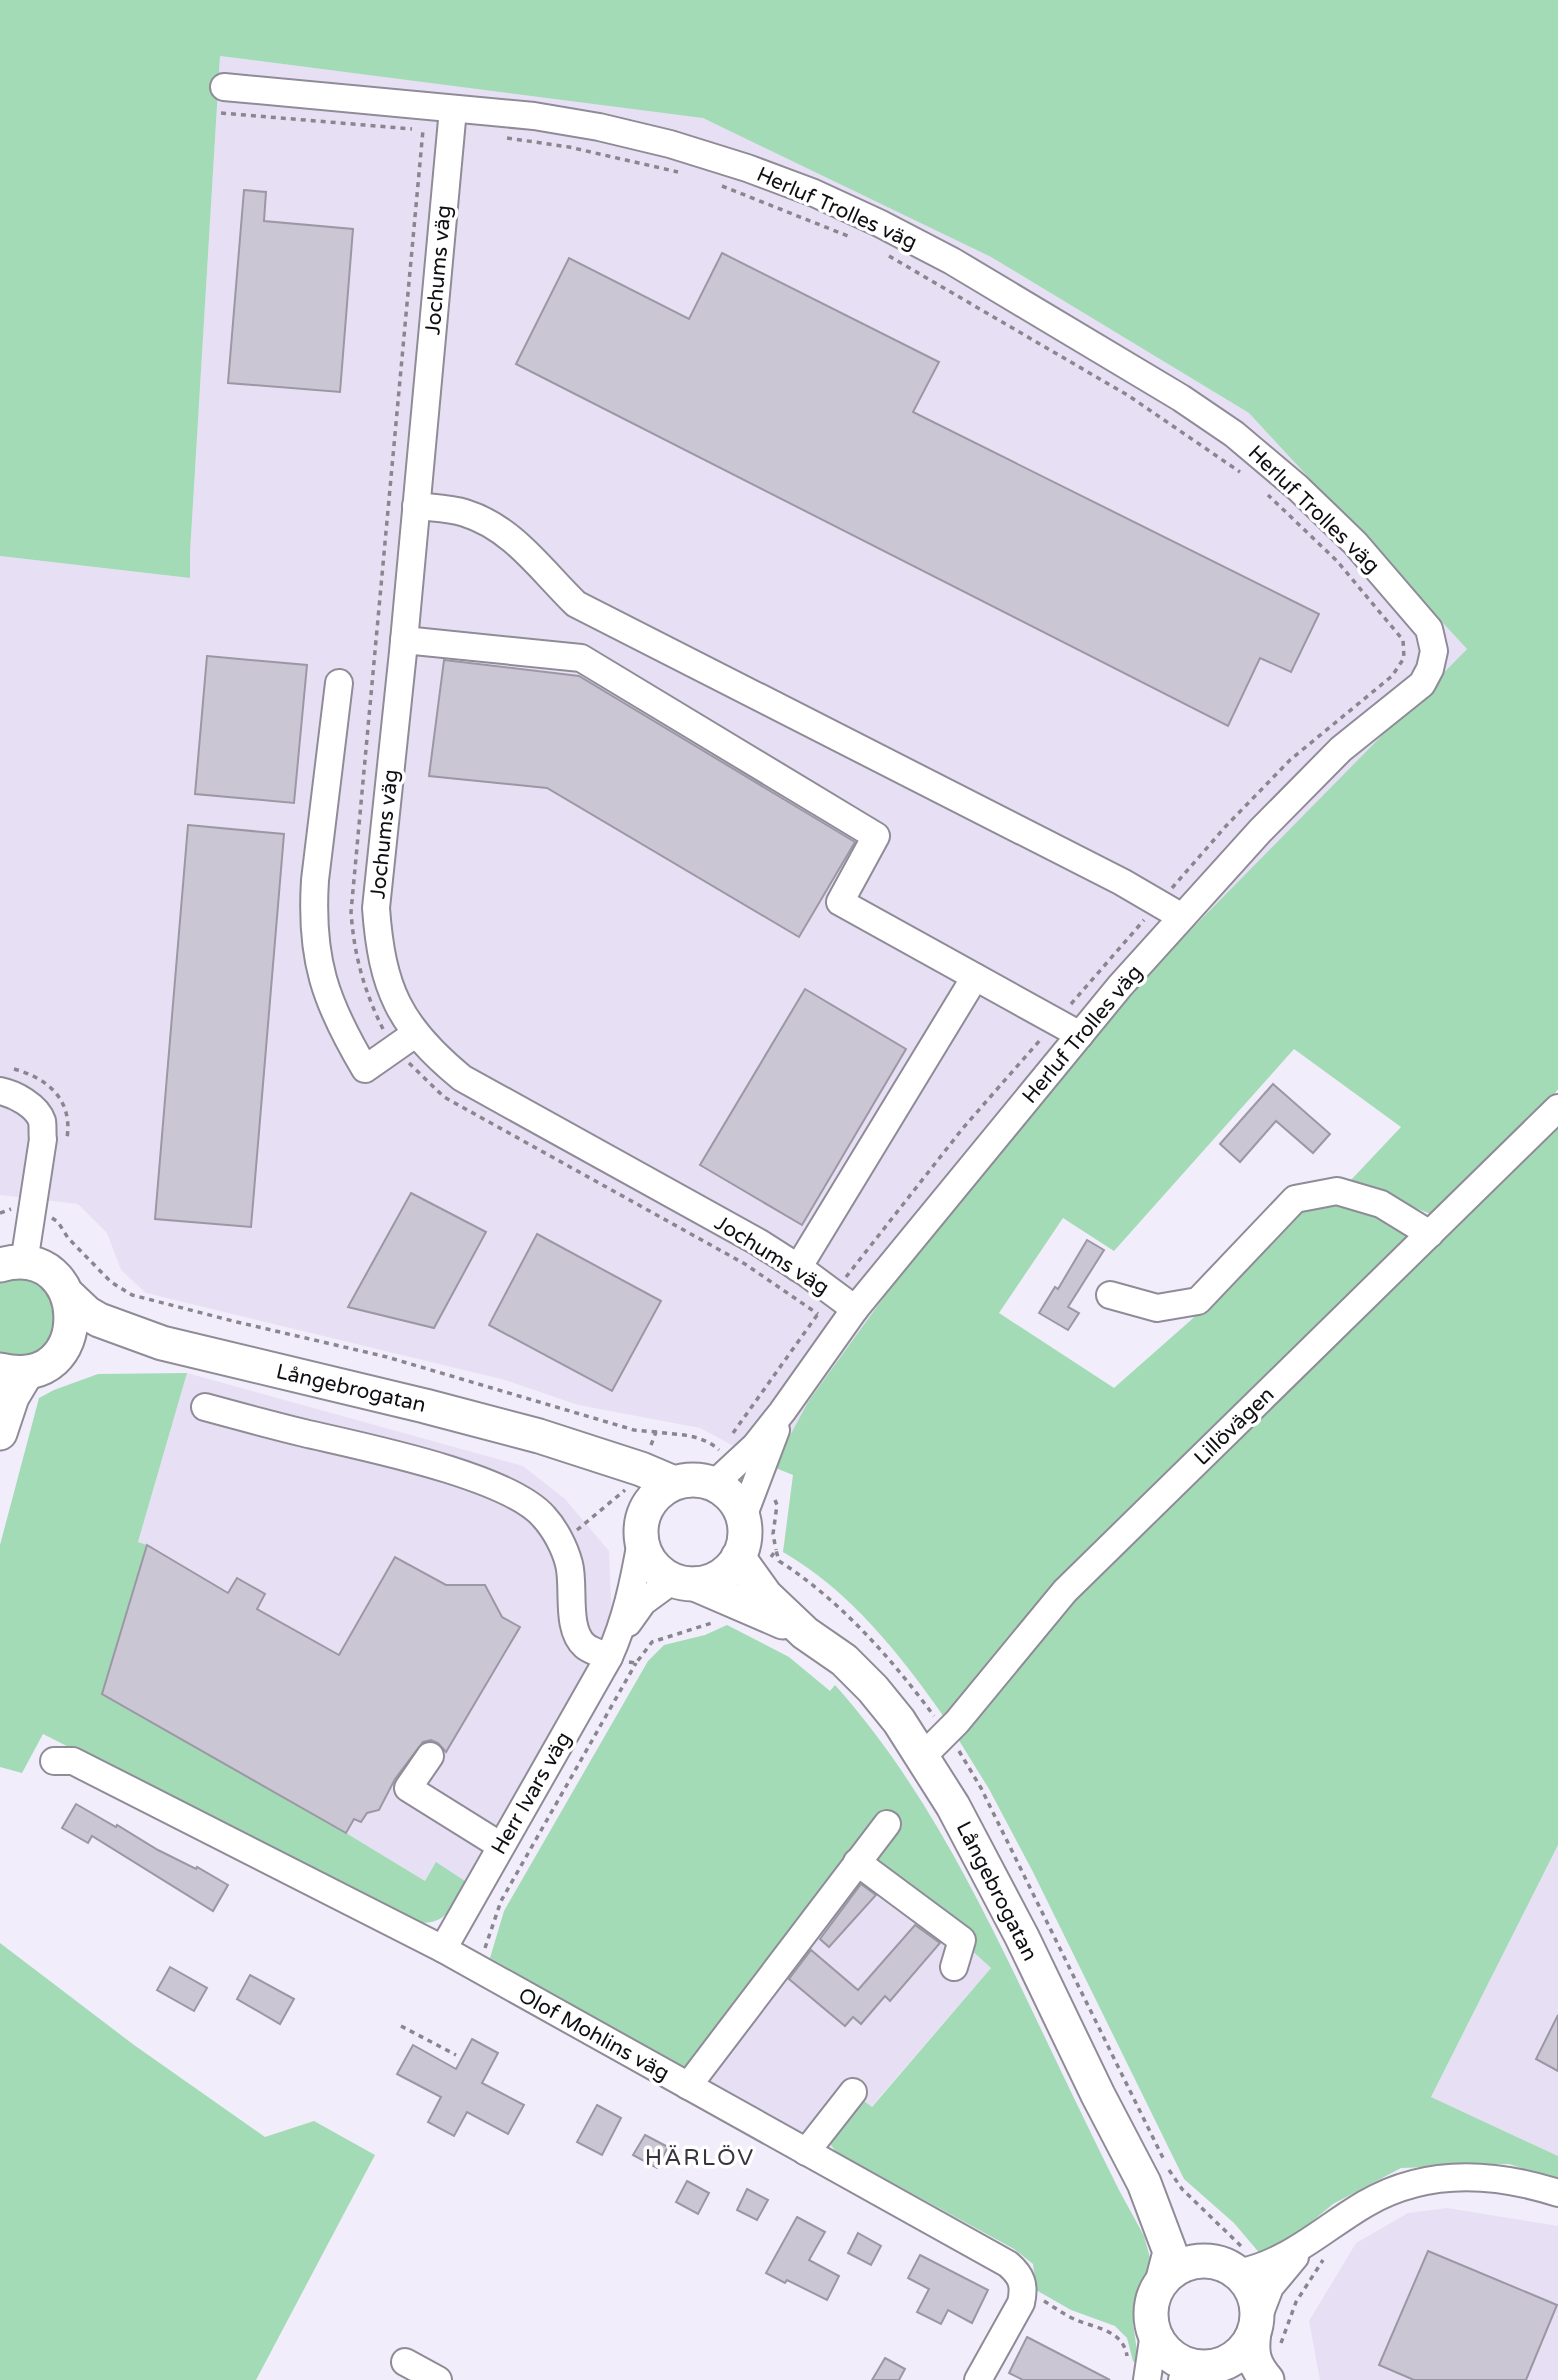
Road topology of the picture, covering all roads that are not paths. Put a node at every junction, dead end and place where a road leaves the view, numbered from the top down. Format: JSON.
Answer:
{"nodes":[{"id":1,"x":222,"y":100,"type":"road end"},
{"id":2,"x":453,"y":109,"type":"junction"},
{"id":3,"x":416,"y":506,"type":"junction"},
{"id":4,"x":404,"y":640,"type":"junction"},
{"id":5,"x":339,"y":682,"type":"dead end"},
{"id":6,"x":1182,"y":917,"type":"junction"},
{"id":7,"x":975,"y":978,"type":"junction"},
{"id":8,"x":1080,"y":1035,"type":"junction"},
{"id":9,"x":405,"y":1041,"type":"junction"},
{"id":10,"x":0,"y":1091,"type":"edge"},
{"id":11,"x":1558,"y":1108,"type":"edge"},
{"id":12,"x":1430,"y":1234,"type":"junction"},
{"id":13,"x":12,"y":1264,"type":"edge"},
{"id":14,"x":799,"y":1268,"type":"junction"},
{"id":15,"x":1110,"y":1295,"type":"dead end"},
{"id":16,"x":69,"y":1296,"type":"junction"},
{"id":17,"x":855,"y":1309,"type":"junction"},
{"id":18,"x":162,"y":1343,"type":"junction"},
{"id":19,"x":62,"y":1350,"type":"junction"},
{"id":20,"x":14,"y":1371,"type":"edge"},
{"id":21,"x":205,"y":1408,"type":"dead end"},
{"id":22,"x":782,"y":1412,"type":"junction"},
{"id":23,"x":0,"y":1433,"type":"edge"},
{"id":24,"x":539,"y":1436,"type":"junction"},
{"id":25,"x":674,"y":1483,"type":"junction"},
{"id":26,"x":713,"y":1484,"type":"junction"},
{"id":27,"x":743,"y":1517,"type":"junction"},
{"id":28,"x":642,"y":1531,"type":"junction"},
{"id":29,"x":738,"y":1557,"type":"junction"},
{"id":30,"x":684,"y":1582,"type":"junction"},
{"id":31,"x":805,"y":1633,"type":"junction"},
{"id":32,"x":614,"y":1646,"type":"junction"},
{"id":33,"x":430,"y":1756,"type":"dead end"},
{"id":34,"x":922,"y":1756,"type":"junction"},
{"id":35,"x":54,"y":1761,"type":"dead end"},
{"id":36,"x":887,"y":1824,"type":"dead end"},
{"id":37,"x":501,"y":1846,"type":"junction"},
{"id":38,"x":857,"y":1861,"type":"junction"},
{"id":39,"x":443,"y":1949,"type":"junction"},
{"id":40,"x":954,"y":1967,"type":"dead end"},
{"id":41,"x":688,"y":2086,"type":"junction"},
{"id":42,"x":853,"y":2092,"type":"dead end"},
{"id":43,"x":806,"y":2152,"type":"junction"},
{"id":44,"x":1144,"y":2183,"type":"junction"},
{"id":45,"x":1558,"y":2193,"type":"edge"},
{"id":46,"x":1318,"y":2249,"type":"junction"},
{"id":47,"x":1226,"y":2267,"type":"junction"},
{"id":48,"x":1163,"y":2279,"type":"junction"},
{"id":49,"x":1255,"y":2327,"type":"junction"},
{"id":50,"x":1154,"y":2333,"type":"junction"},
{"id":51,"x":405,"y":2362,"type":"dead end"},
{"id":52,"x":1225,"y":2374,"type":"edge"},
{"id":53,"x":438,"y":2380,"type":"edge"},
{"id":54,"x":978,"y":2380,"type":"edge"},
{"id":55,"x":1147,"y":2380,"type":"edge"}],
"edges":[{"from":1,"to":2,"type":"street","name":"Herluf Trolles väg"},
{"from":2,"to":3,"type":"street","name":"Jochums väg"},
{"from":2,"to":6,"type":"street","name":"Herluf Trolles väg"},
{"from":3,"to":4,"type":"street","name":"Jochums väg"},
{"from":3,"to":6,"type":"street"},
{"from":4,"to":7,"type":"street"},
{"from":4,"to":9,"type":"street","name":"Jochums väg"},
{"from":5,"to":9,"type":"street"},
{"from":6,"to":8,"type":"street","name":"Herluf Trolles väg"},
{"from":7,"to":8,"type":"street"},
{"from":7,"to":14,"type":"street"},
{"from":8,"to":17,"type":"street","name":"Herluf Trolles väg"},
{"from":9,"to":14,"type":"street","name":"Jochums väg"},
{"from":10,"to":13,"type":"street"},
{"from":11,"to":12,"type":"street","name":"Lillövägen"},
{"from":12,"to":15,"type":"street"},
{"from":12,"to":34,"type":"street","name":"Lillövägen"},
{"from":13,"to":16,"type":"main road","name":"Långebrogatan"},
{"from":14,"to":17,"type":"street","name":"Jochums väg"},
{"from":16,"to":18,"type":"main road","name":"Långebrogatan"},
{"from":16,"to":19,"type":"main road"},
{"from":17,"to":22,"type":"street","name":"Herluf Trolles väg"},
{"from":18,"to":19,"type":"main road","name":"Långebrogatan"},
{"from":18,"to":24,"type":"main road","name":"Långebrogatan"},
{"from":19,"to":20,"type":"main road"},
{"from":20,"to":23,"type":"main road"},
{"from":21,"to":32,"type":"street"},
{"from":22,"to":26,"type":"street","name":"Herluf Trolles väg"},
{"from":22,"to":27,"type":"street","name":"Herluf Trolles väg"},
{"from":24,"to":25,"type":"main road","name":"Långebrogatan"},
{"from":24,"to":28,"type":"main road","name":"Långebrogatan"},
{"from":25,"to":26,"type":"main road"},
{"from":25,"to":28,"type":"main road"},
{"from":26,"to":27,"type":"main road"},
{"from":27,"to":29,"type":"main road"},
{"from":28,"to":30,"type":"main road"},
{"from":28,"to":32,"type":"street","name":"Herr Ivars väg"},
{"from":29,"to":30,"type":"main road"},
{"from":29,"to":31,"type":"main road","name":"Långebrogatan"},
{"from":30,"to":31,"type":"main road","name":"Långebrogatan"},
{"from":30,"to":32,"type":"street","name":"Herr Ivars väg"},
{"from":31,"to":34,"type":"main road","name":"Långebrogatan"},
{"from":32,"to":37,"type":"street","name":"Herr Ivars väg"},
{"from":33,"to":37,"type":"street"},
{"from":34,"to":44,"type":"main road","name":"Långebrogatan"},
{"from":35,"to":39,"type":"street","name":"Olof Mohlins väg"},
{"from":36,"to":38,"type":"street"},
{"from":37,"to":39,"type":"street","name":"Herr Ivars väg"},
{"from":38,"to":40,"type":"street"},
{"from":38,"to":41,"type":"street"},
{"from":39,"to":41,"type":"street","name":"Olof Mohlins väg"},
{"from":41,"to":43,"type":"street","name":"Olof Mohlins väg"},
{"from":42,"to":43,"type":"street"},
{"from":43,"to":54,"type":"street","name":"Olof Mohlins väg"},
{"from":44,"to":47,"type":"main road","name":"Långebrogatan"},
{"from":44,"to":48,"type":"main road","name":"Långebrogatan"},
{"from":45,"to":46,"type":"street"},
{"from":46,"to":47,"type":"street"},
{"from":46,"to":49,"type":"street"},
{"from":47,"to":48,"type":"main road"},
{"from":47,"to":49,"type":"main road"},
{"from":48,"to":50,"type":"main road"},
{"from":49,"to":52,"type":"main road"},
{"from":49,"to":52,"type":"main road"},
{"from":50,"to":52,"type":"main road"},
{"from":50,"to":55,"type":"street"},
{"from":51,"to":53,"type":"street"}]}
